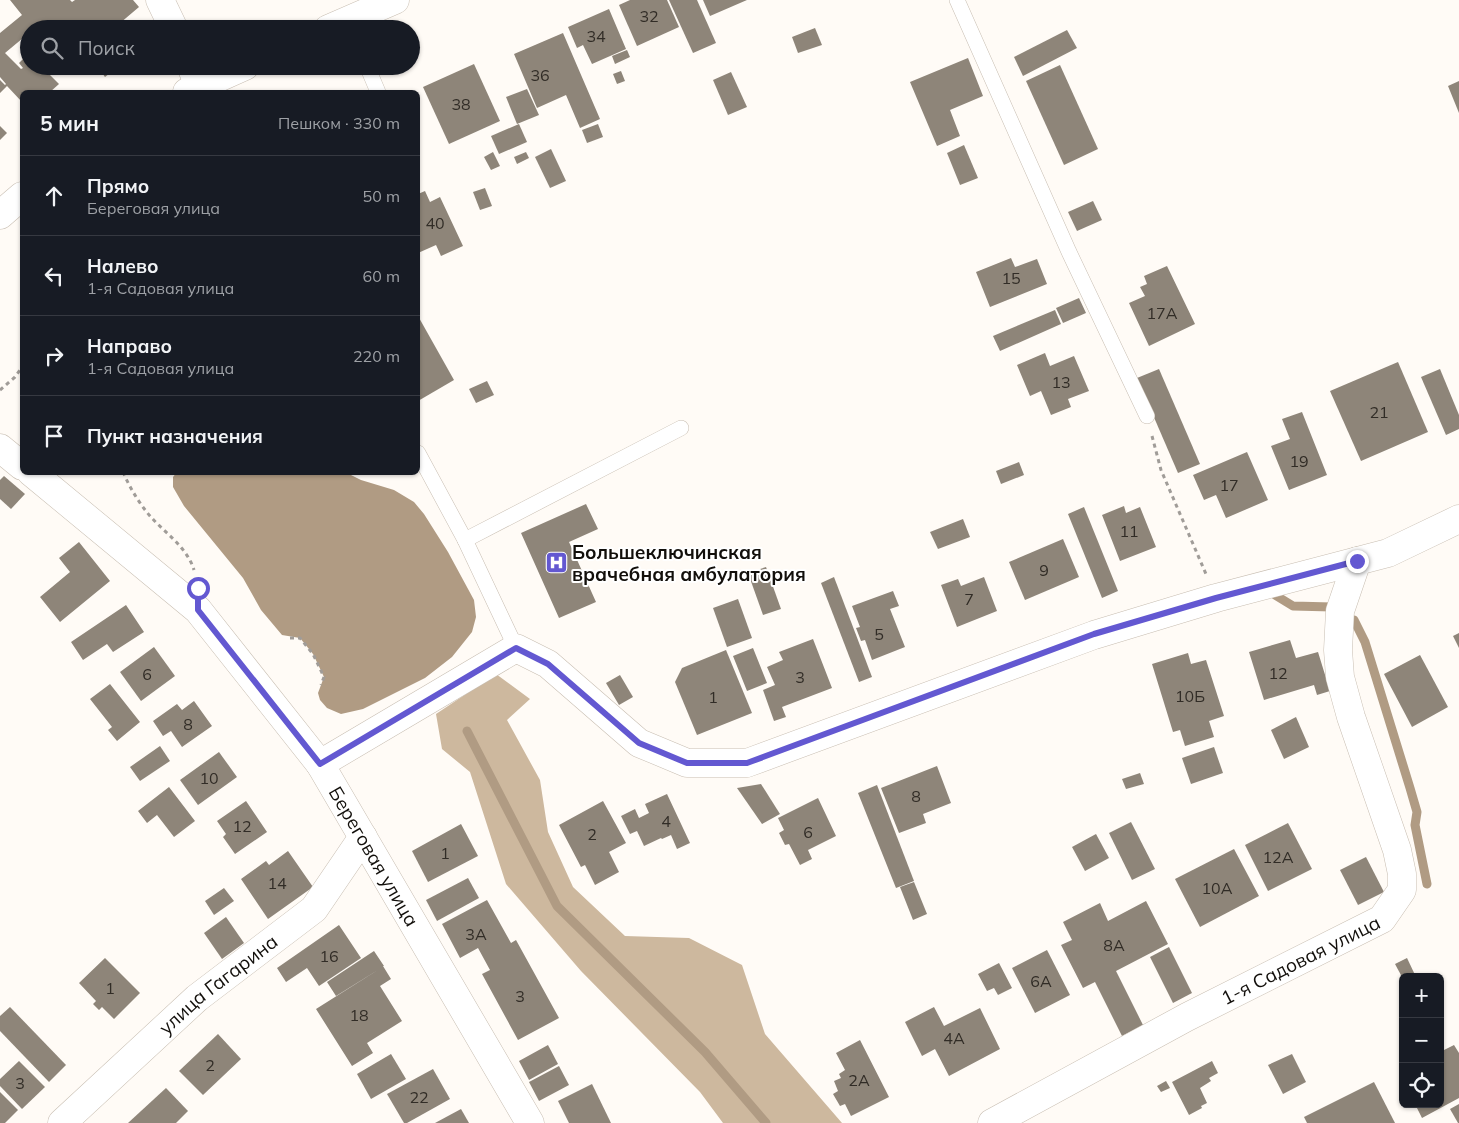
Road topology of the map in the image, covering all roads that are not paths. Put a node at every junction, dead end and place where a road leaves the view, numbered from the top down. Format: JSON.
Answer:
{"nodes":[{"id":1,"x":160,"y":0,"type":"edge"},
{"id":2,"x":395,"y":0,"type":"edge"},
{"id":3,"x":957,"y":0,"type":"edge"},
{"id":4,"x":170,"y":20,"type":"edge"},
{"id":5,"x":354,"y":20,"type":"edge"},
{"id":6,"x":215,"y":75,"type":"edge"},
{"id":7,"x":371,"y":75,"type":"edge"},
{"id":8,"x":192,"y":82,"type":"edge"},
{"id":9,"x":377,"y":90,"type":"edge"},
{"id":10,"x":20,"y":198,"type":"edge"},
{"id":11,"x":0,"y":215,"type":"edge"},
{"id":12,"x":1147,"y":416,"type":"road end"},
{"id":13,"x":681,"y":428,"type":"dead end"},
{"id":14,"x":0,"y":448,"type":"edge"},
{"id":15,"x":420,"y":457,"type":"edge"},
{"id":16,"x":20,"y":464,"type":"edge"},
{"id":17,"x":34,"y":475,"type":"edge"},
{"id":18,"x":1459,"y":519,"type":"edge"},
{"id":19,"x":465,"y":540,"type":"junction"},
{"id":20,"x":1357,"y":561,"type":"junction"},
{"id":21,"x":516,"y":648,"type":"junction"},
{"id":22,"x":320,"y":764,"type":"junction"},
{"id":23,"x":364,"y":837,"type":"junction"},
{"id":24,"x":62,"y":1123,"type":"edge"},
{"id":25,"x":530,"y":1123,"type":"edge"},
{"id":26,"x":992,"y":1123,"type":"edge"}],
"edges":[{"from":1,"to":4,"type":"street"},
{"from":2,"to":5,"type":"street"},
{"from":3,"to":12,"type":"lane"},
{"from":6,"to":8,"type":"street"},
{"from":7,"to":9,"type":"lane"},
{"from":10,"to":11,"type":"street"},
{"from":13,"to":19,"type":"lane"},
{"from":14,"to":16,"type":"street"},
{"from":15,"to":19,"type":"lane"},
{"from":17,"to":22,"type":"street","name":"Береговая улица"},
{"from":18,"to":20,"type":"street"},
{"from":19,"to":21,"type":"lane"},
{"from":20,"to":21,"type":"street"},
{"from":20,"to":26,"type":"street","name":"1-я Садовая улица"},
{"from":21,"to":22,"type":"street"},
{"from":22,"to":23,"type":"street","name":"Береговая улица"},
{"from":23,"to":24,"type":"street","name":"улица Гагарина"},
{"from":23,"to":25,"type":"street","name":"Береговая улица"}]}
